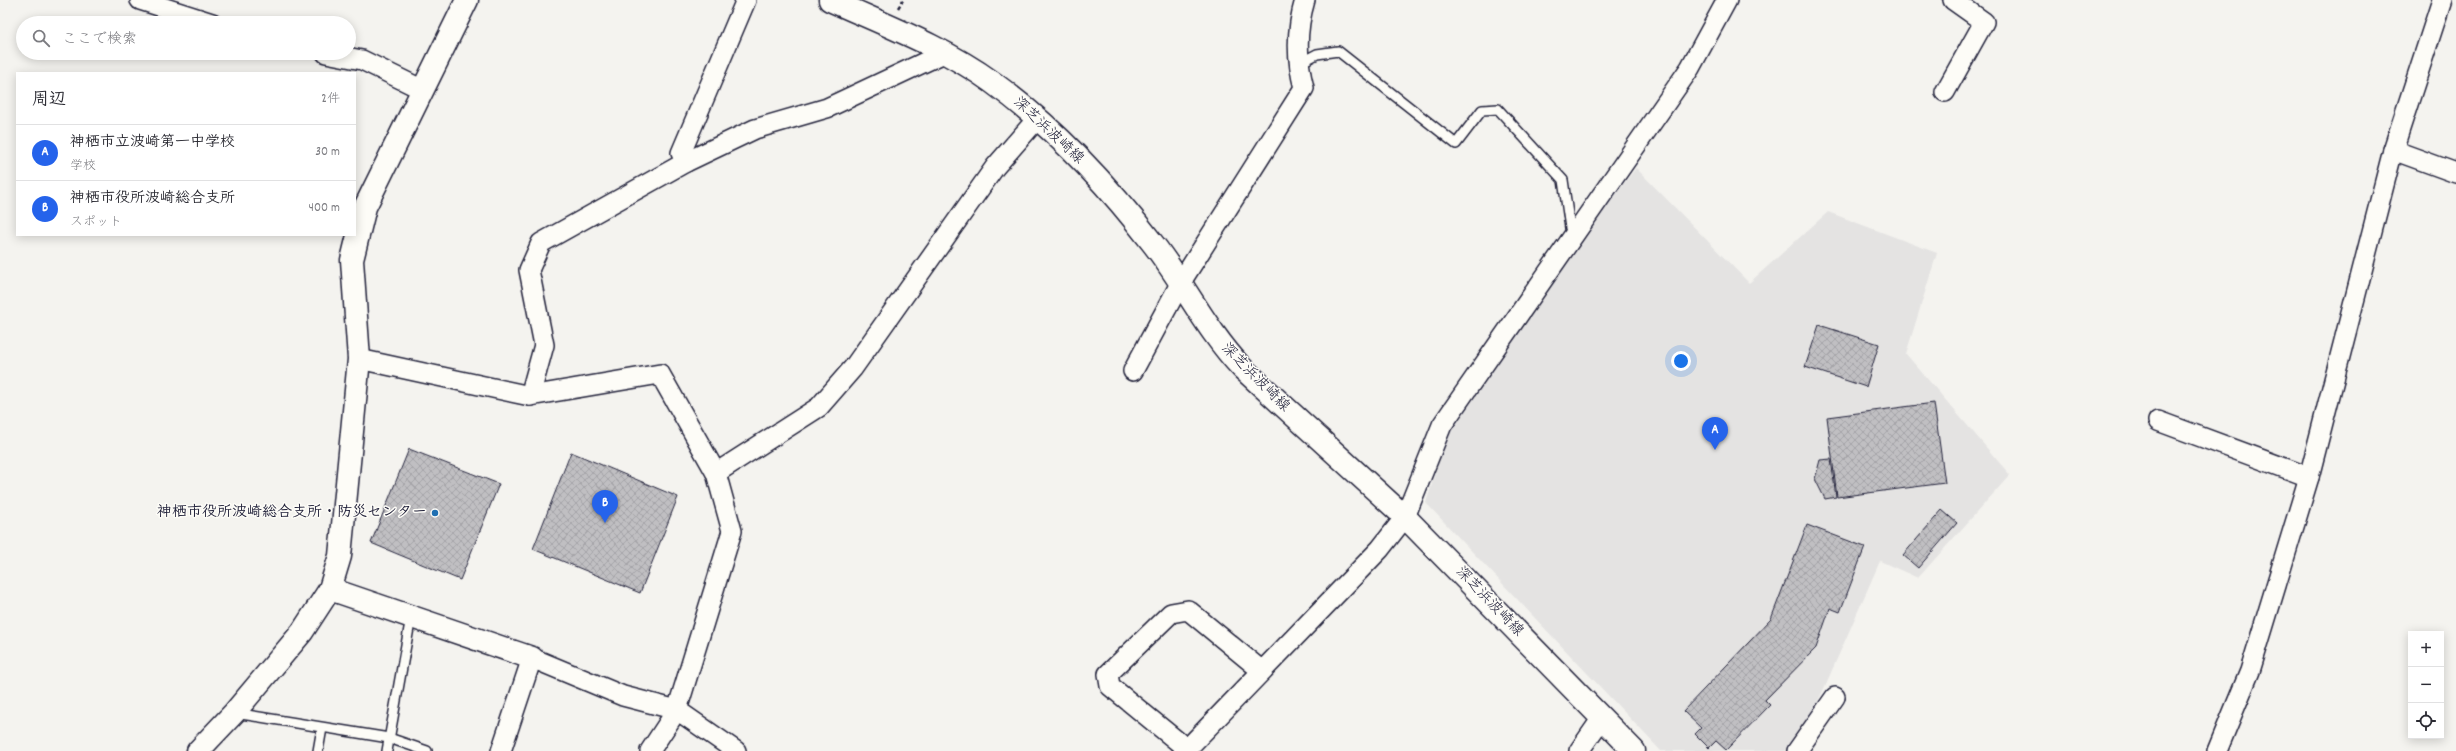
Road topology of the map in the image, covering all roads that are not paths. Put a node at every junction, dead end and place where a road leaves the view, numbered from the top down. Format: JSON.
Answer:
{"nodes":[{"id":1,"x":140,"y":0,"type":"edge"},
{"id":2,"x":467,"y":0,"type":"edge"},
{"id":3,"x":746,"y":0,"type":"edge"},
{"id":4,"x":830,"y":0,"type":"edge"},
{"id":5,"x":1305,"y":0,"type":"edge"},
{"id":6,"x":1727,"y":0,"type":"edge"},
{"id":7,"x":1953,"y":0,"type":"edge"},
{"id":8,"x":2442,"y":0,"type":"edge"},
{"id":9,"x":190,"y":16,"type":"edge"},
{"id":10,"x":944,"y":53,"type":"junction"},
{"id":11,"x":356,"y":59,"type":"edge"},
{"id":12,"x":1298,"y":64,"type":"junction"},
{"id":13,"x":423,"y":90,"type":"junction"},
{"id":14,"x":1945,"y":92,"type":"dead end"},
{"id":15,"x":1037,"y":119,"type":"junction"},
{"id":16,"x":2393,"y":150,"type":"junction"},
{"id":17,"x":686,"y":162,"type":"junction"},
{"id":18,"x":2456,"y":174,"type":"edge"},
{"id":19,"x":1575,"y":233,"type":"junction"},
{"id":20,"x":1182,"y":282,"type":"junction"},
{"id":21,"x":359,"y":359,"type":"junction"},
{"id":22,"x":1133,"y":371,"type":"dead end"},
{"id":23,"x":530,"y":396,"type":"junction"},
{"id":24,"x":2158,"y":420,"type":"dead end"},
{"id":25,"x":716,"y":473,"type":"junction"},
{"id":26,"x":2309,"y":476,"type":"junction"},
{"id":27,"x":1405,"y":516,"type":"junction"},
{"id":28,"x":330,"y":589,"type":"junction"},
{"id":29,"x":411,"y":616,"type":"junction"},
{"id":30,"x":532,"y":658,"type":"junction"},
{"id":31,"x":1262,"y":671,"type":"junction"},
{"id":32,"x":1835,"y":697,"type":"dead end"},
{"id":33,"x":677,"y":710,"type":"junction"},
{"id":34,"x":234,"y":713,"type":"junction"},
{"id":35,"x":1602,"y":718,"type":"junction"},
{"id":36,"x":322,"y":728,"type":"junction"},
{"id":37,"x":389,"y":738,"type":"junction"},
{"id":38,"x":1186,"y":750,"type":"edge"},
{"id":39,"x":198,"y":751,"type":"edge"},
{"id":40,"x":318,"y":751,"type":"edge"},
{"id":41,"x":387,"y":751,"type":"edge"},
{"id":42,"x":426,"y":751,"type":"edge"},
{"id":43,"x":501,"y":751,"type":"edge"},
{"id":44,"x":650,"y":751,"type":"edge"},
{"id":45,"x":736,"y":751,"type":"edge"},
{"id":46,"x":1579,"y":751,"type":"edge"},
{"id":47,"x":1634,"y":751,"type":"edge"},
{"id":48,"x":1797,"y":751,"type":"edge"},
{"id":49,"x":2217,"y":751,"type":"edge"}],
"edges":[{"from":1,"to":9,"type":"street"},
{"from":2,"to":13,"type":"main road"},
{"from":3,"to":17,"type":"street"},
{"from":4,"to":10,"type":"main road","name":"深芝浜波崎線"},
{"from":5,"to":12,"type":"street"},
{"from":6,"to":19,"type":"street"},
{"from":7,"to":14,"type":"street"},
{"from":8,"to":16,"type":"street"},
{"from":10,"to":15,"type":"main road","name":"深芝浜波崎線"},
{"from":10,"to":17,"type":"street"},
{"from":11,"to":13,"type":"street"},
{"from":12,"to":19,"type":"lane"},
{"from":12,"to":20,"type":"street"},
{"from":13,"to":21,"type":"main road"},
{"from":15,"to":20,"type":"main road","name":"深芝浜波崎線"},
{"from":15,"to":25,"type":"street"},
{"from":16,"to":18,"type":"street"},
{"from":16,"to":26,"type":"street"},
{"from":17,"to":23,"type":"street"},
{"from":19,"to":27,"type":"street"},
{"from":20,"to":22,"type":"street"},
{"from":20,"to":27,"type":"main road","name":"深芝浜波崎線"},
{"from":21,"to":23,"type":"street"},
{"from":21,"to":28,"type":"main road"},
{"from":23,"to":25,"type":"street"},
{"from":24,"to":26,"type":"street"},
{"from":25,"to":33,"type":"street"},
{"from":26,"to":49,"type":"street"},
{"from":27,"to":31,"type":"street"},
{"from":27,"to":35,"type":"main road","name":"深芝浜波崎線"},
{"from":28,"to":29,"type":"main road"},
{"from":28,"to":34,"type":"main road"},
{"from":29,"to":30,"type":"main road"},
{"from":29,"to":37,"type":"lane"},
{"from":30,"to":33,"type":"street"},
{"from":30,"to":43,"type":"street"},
{"from":31,"to":38,"type":"street"},
{"from":31,"to":38,"type":"street"},
{"from":32,"to":48,"type":"street"},
{"from":33,"to":44,"type":"street"},
{"from":33,"to":45,"type":"street"},
{"from":34,"to":36,"type":"lane"},
{"from":34,"to":39,"type":"main road"},
{"from":35,"to":46,"type":"street"},
{"from":35,"to":47,"type":"main road","name":"深芝浜波崎線"},
{"from":36,"to":37,"type":"lane"},
{"from":36,"to":40,"type":"lane"},
{"from":37,"to":41,"type":"lane"},
{"from":37,"to":42,"type":"lane"}]}
